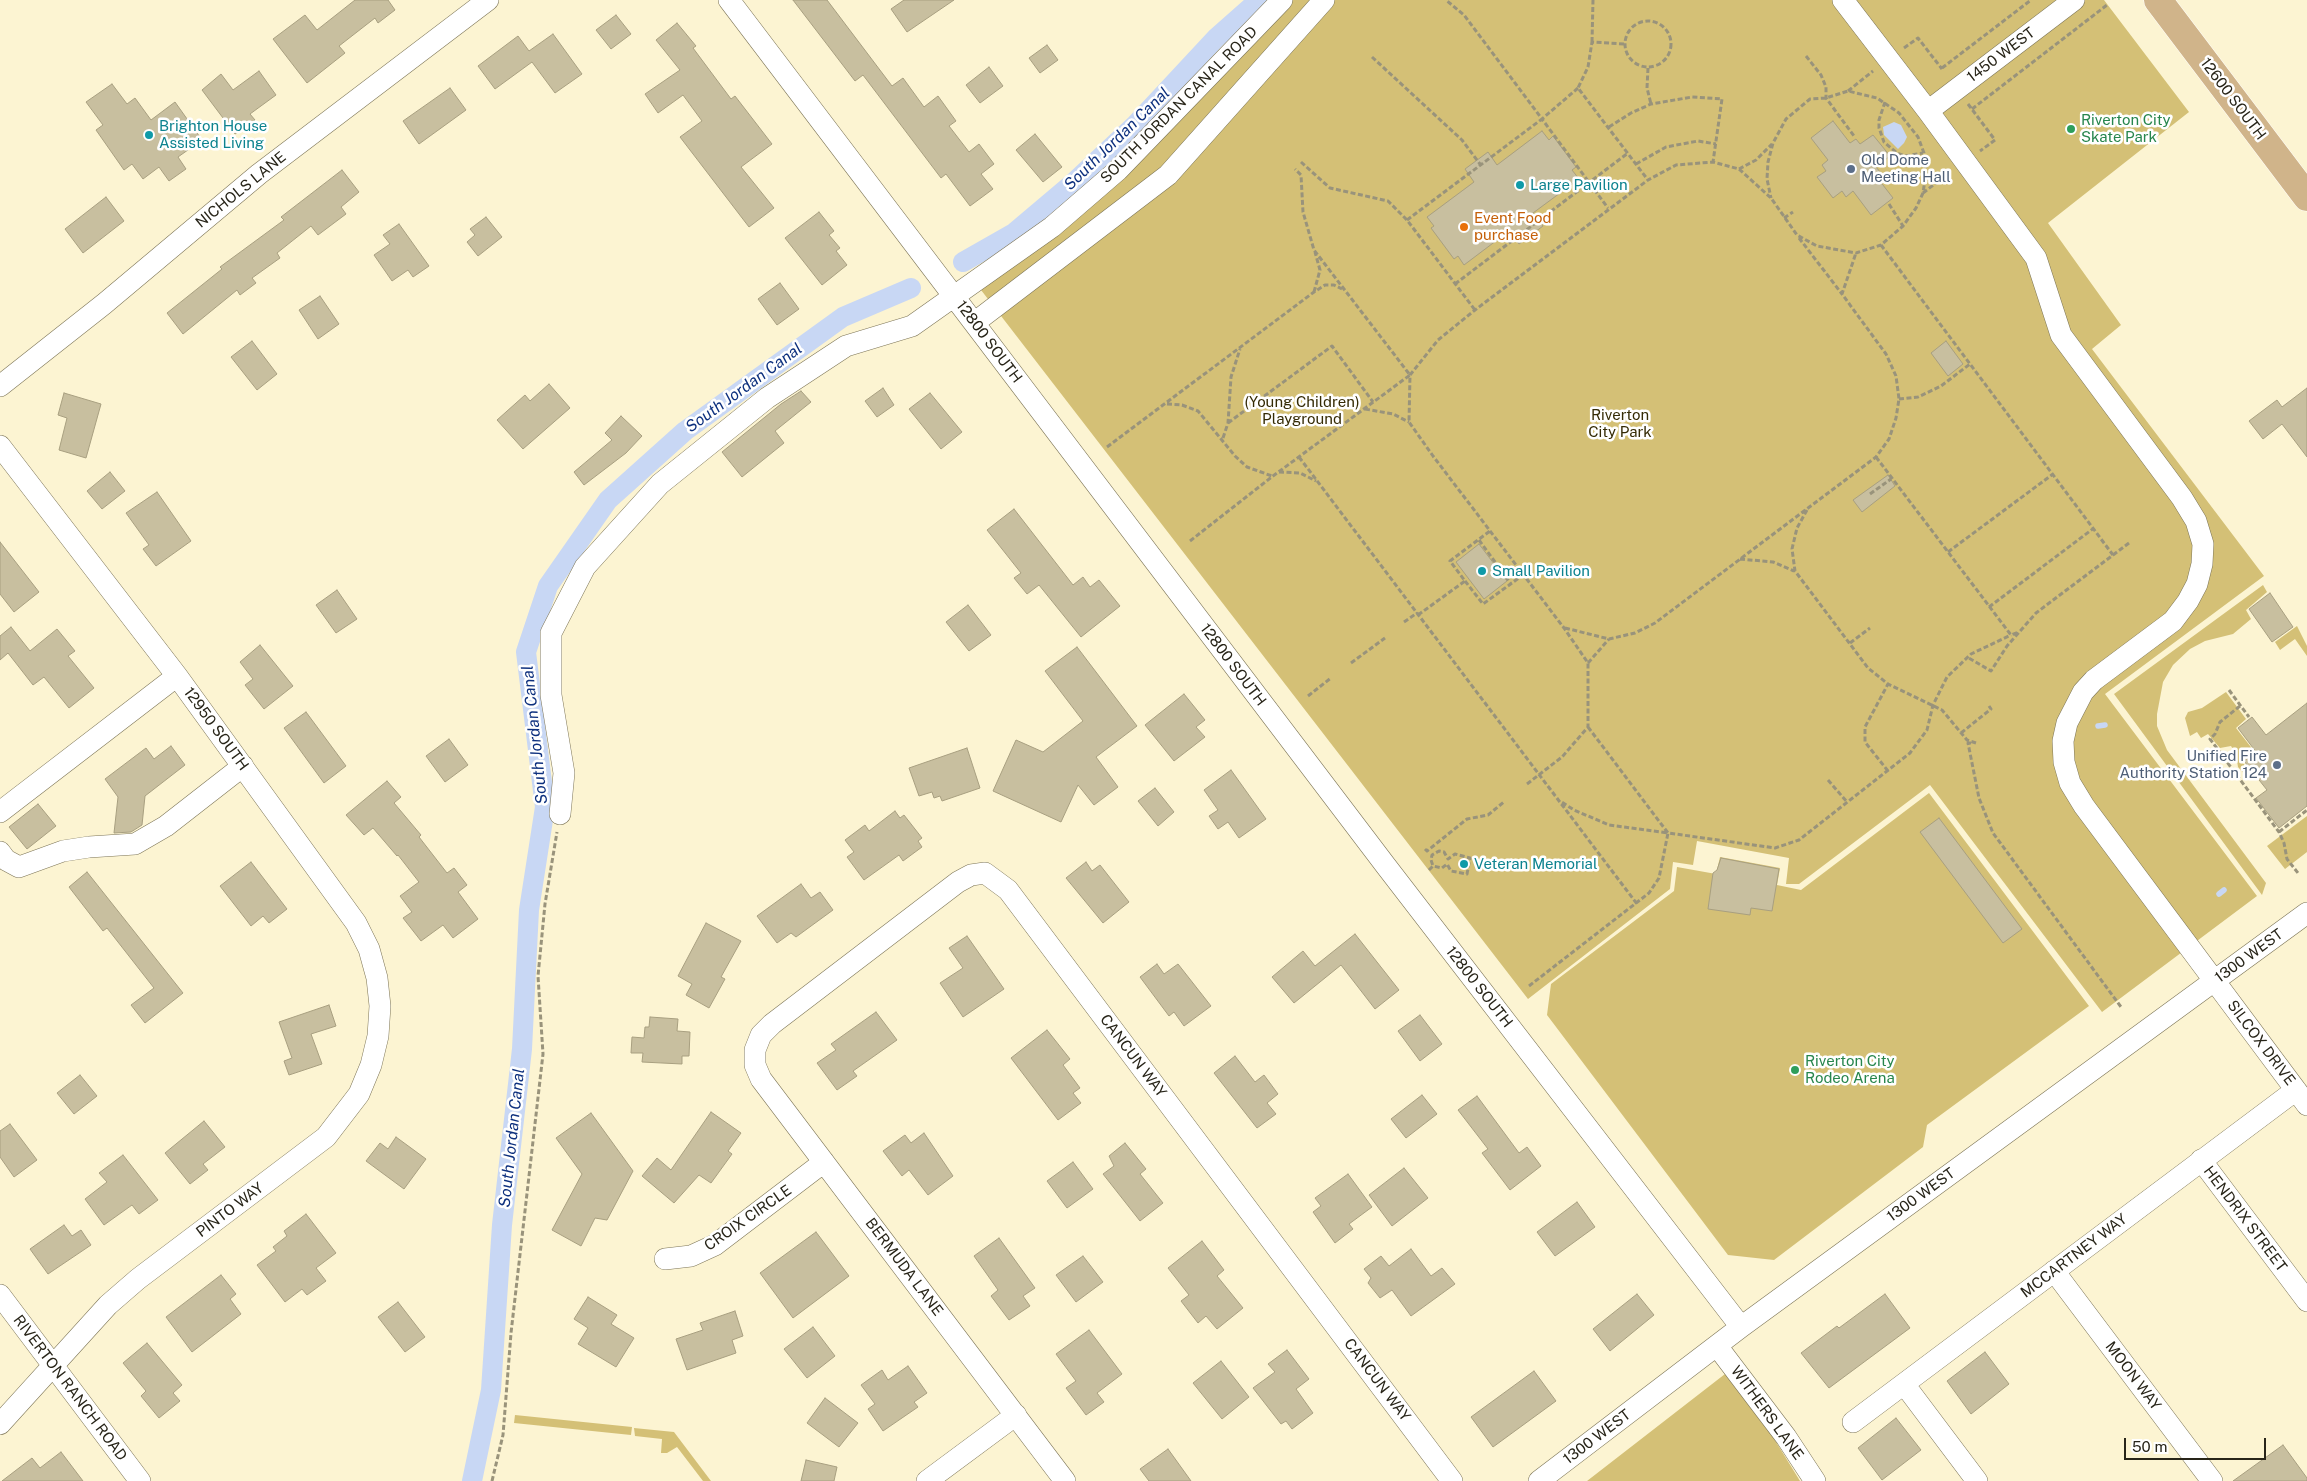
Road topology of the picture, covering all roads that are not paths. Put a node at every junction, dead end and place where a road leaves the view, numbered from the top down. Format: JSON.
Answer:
{"nodes":[{"id":1,"x":488,"y":0,"type":"edge"},
{"id":2,"x":729,"y":0,"type":"edge"},
{"id":3,"x":1282,"y":0,"type":"edge"},
{"id":4,"x":1324,"y":0,"type":"edge"},
{"id":5,"x":1843,"y":0,"type":"edge"},
{"id":6,"x":2074,"y":0,"type":"edge"},
{"id":7,"x":2158,"y":0,"type":"edge"},
{"id":8,"x":1928,"y":111,"type":"junction"},
{"id":9,"x":2307,"y":197,"type":"edge"},
{"id":10,"x":953,"y":295,"type":"junction"},
{"id":11,"x":974,"y":323,"type":"junction"},
{"id":12,"x":0,"y":386,"type":"edge"},
{"id":13,"x":0,"y":446,"type":"edge"},
{"id":14,"x":176,"y":676,"type":"junction"},
{"id":15,"x":243,"y":766,"type":"junction"},
{"id":16,"x":0,"y":812,"type":"edge"},
{"id":17,"x":560,"y":814,"type":"road end"},
{"id":18,"x":0,"y":852,"type":"edge"},
{"id":19,"x":2307,"y":913,"type":"edge"},
{"id":20,"x":2214,"y":981,"type":"junction"},
{"id":21,"x":378,"y":1036,"type":"joint"},
{"id":22,"x":755,"y":1050,"type":"joint"},
{"id":23,"x":2301,"y":1097,"type":"edge"},
{"id":24,"x":2201,"y":1160,"type":"junction"},
{"id":25,"x":824,"y":1162,"type":"junction"},
{"id":26,"x":665,"y":1259,"type":"dead end"},
{"id":27,"x":2054,"y":1271,"type":"junction"},
{"id":28,"x":0,"y":1295,"type":"edge"},
{"id":29,"x":2307,"y":1301,"type":"edge"},
{"id":30,"x":1742,"y":1327,"type":"junction"},
{"id":31,"x":1717,"y":1346,"type":"junction"},
{"id":32,"x":54,"y":1366,"type":"junction"},
{"id":33,"x":1904,"y":1384,"type":"junction"},
{"id":34,"x":1016,"y":1415,"type":"junction"},
{"id":35,"x":1853,"y":1422,"type":"dead end"},
{"id":36,"x":0,"y":1424,"type":"edge"},
{"id":37,"x":140,"y":1481,"type":"edge"},
{"id":38,"x":927,"y":1481,"type":"edge"},
{"id":39,"x":1065,"y":1481,"type":"edge"},
{"id":40,"x":1452,"y":1481,"type":"edge"},
{"id":41,"x":1539,"y":1481,"type":"edge"},
{"id":42,"x":1815,"y":1481,"type":"edge"},
{"id":43,"x":1977,"y":1481,"type":"edge"},
{"id":44,"x":2212,"y":1481,"type":"edge"}],
"edges":[{"from":1,"to":12,"type":"street","name":"NICHOLS LANE"},
{"from":2,"to":10,"type":"street","name":"12800 SOUTH"},
{"from":3,"to":10,"type":"street","name":"SOUTH JORDAN CANAL ROAD"},
{"from":4,"to":11,"type":"street"},
{"from":5,"to":8,"type":"street","name":"SILCOX DRIVE"},
{"from":6,"to":8,"type":"street","name":"1450 WEST"},
{"from":7,"to":9,"type":"main road","name":"12600 SOUTH"},
{"from":8,"to":20,"type":"street","name":"SILCOX DRIVE"},
{"from":10,"to":11,"type":"street","name":"12800 SOUTH"},
{"from":10,"to":17,"type":"street","name":"SOUTH JORDAN CANAL ROAD"},
{"from":11,"to":30,"type":"street","name":"12800 SOUTH"},
{"from":13,"to":14,"type":"street","name":"12950 SOUTH"},
{"from":14,"to":15,"type":"street","name":"12950 SOUTH"},
{"from":14,"to":16,"type":"street"},
{"from":15,"to":18,"type":"street"},
{"from":15,"to":21,"type":"street","name":"12950 SOUTH"},
{"from":19,"to":20,"type":"street","name":"1300 WEST"},
{"from":20,"to":23,"type":"street","name":"SILCOX DRIVE"},
{"from":20,"to":30,"type":"street","name":"1300 WEST"},
{"from":21,"to":32,"type":"street","name":"PINTO WAY"},
{"from":22,"to":25,"type":"street","name":"BERMUDA LANE"},
{"from":22,"to":40,"type":"street","name":"CANCUN WAY"},
{"from":23,"to":24,"type":"street","name":"MCCARTNEY WAY"},
{"from":24,"to":27,"type":"street","name":"MCCARTNEY WAY"},
{"from":24,"to":29,"type":"street","name":"HENDRIX STREET"},
{"from":25,"to":26,"type":"street","name":"CROIX CIRCLE"},
{"from":25,"to":34,"type":"street","name":"BERMUDA LANE"},
{"from":27,"to":33,"type":"street","name":"MCCARTNEY WAY"},
{"from":27,"to":44,"type":"street","name":"MOON WAY"},
{"from":28,"to":32,"type":"street","name":"RIVERTON RANCH ROAD"},
{"from":30,"to":31,"type":"street","name":"1300 WEST"},
{"from":31,"to":41,"type":"street","name":"1300 WEST"},
{"from":31,"to":42,"type":"street","name":"WITHERS LANE"},
{"from":32,"to":36,"type":"street","name":"PINTO WAY"},
{"from":32,"to":37,"type":"street","name":"RIVERTON RANCH ROAD"},
{"from":33,"to":35,"type":"street","name":"MCCARTNEY WAY"},
{"from":33,"to":43,"type":"street"},
{"from":34,"to":38,"type":"street"},
{"from":34,"to":39,"type":"street","name":"BERMUDA LANE"}]}
